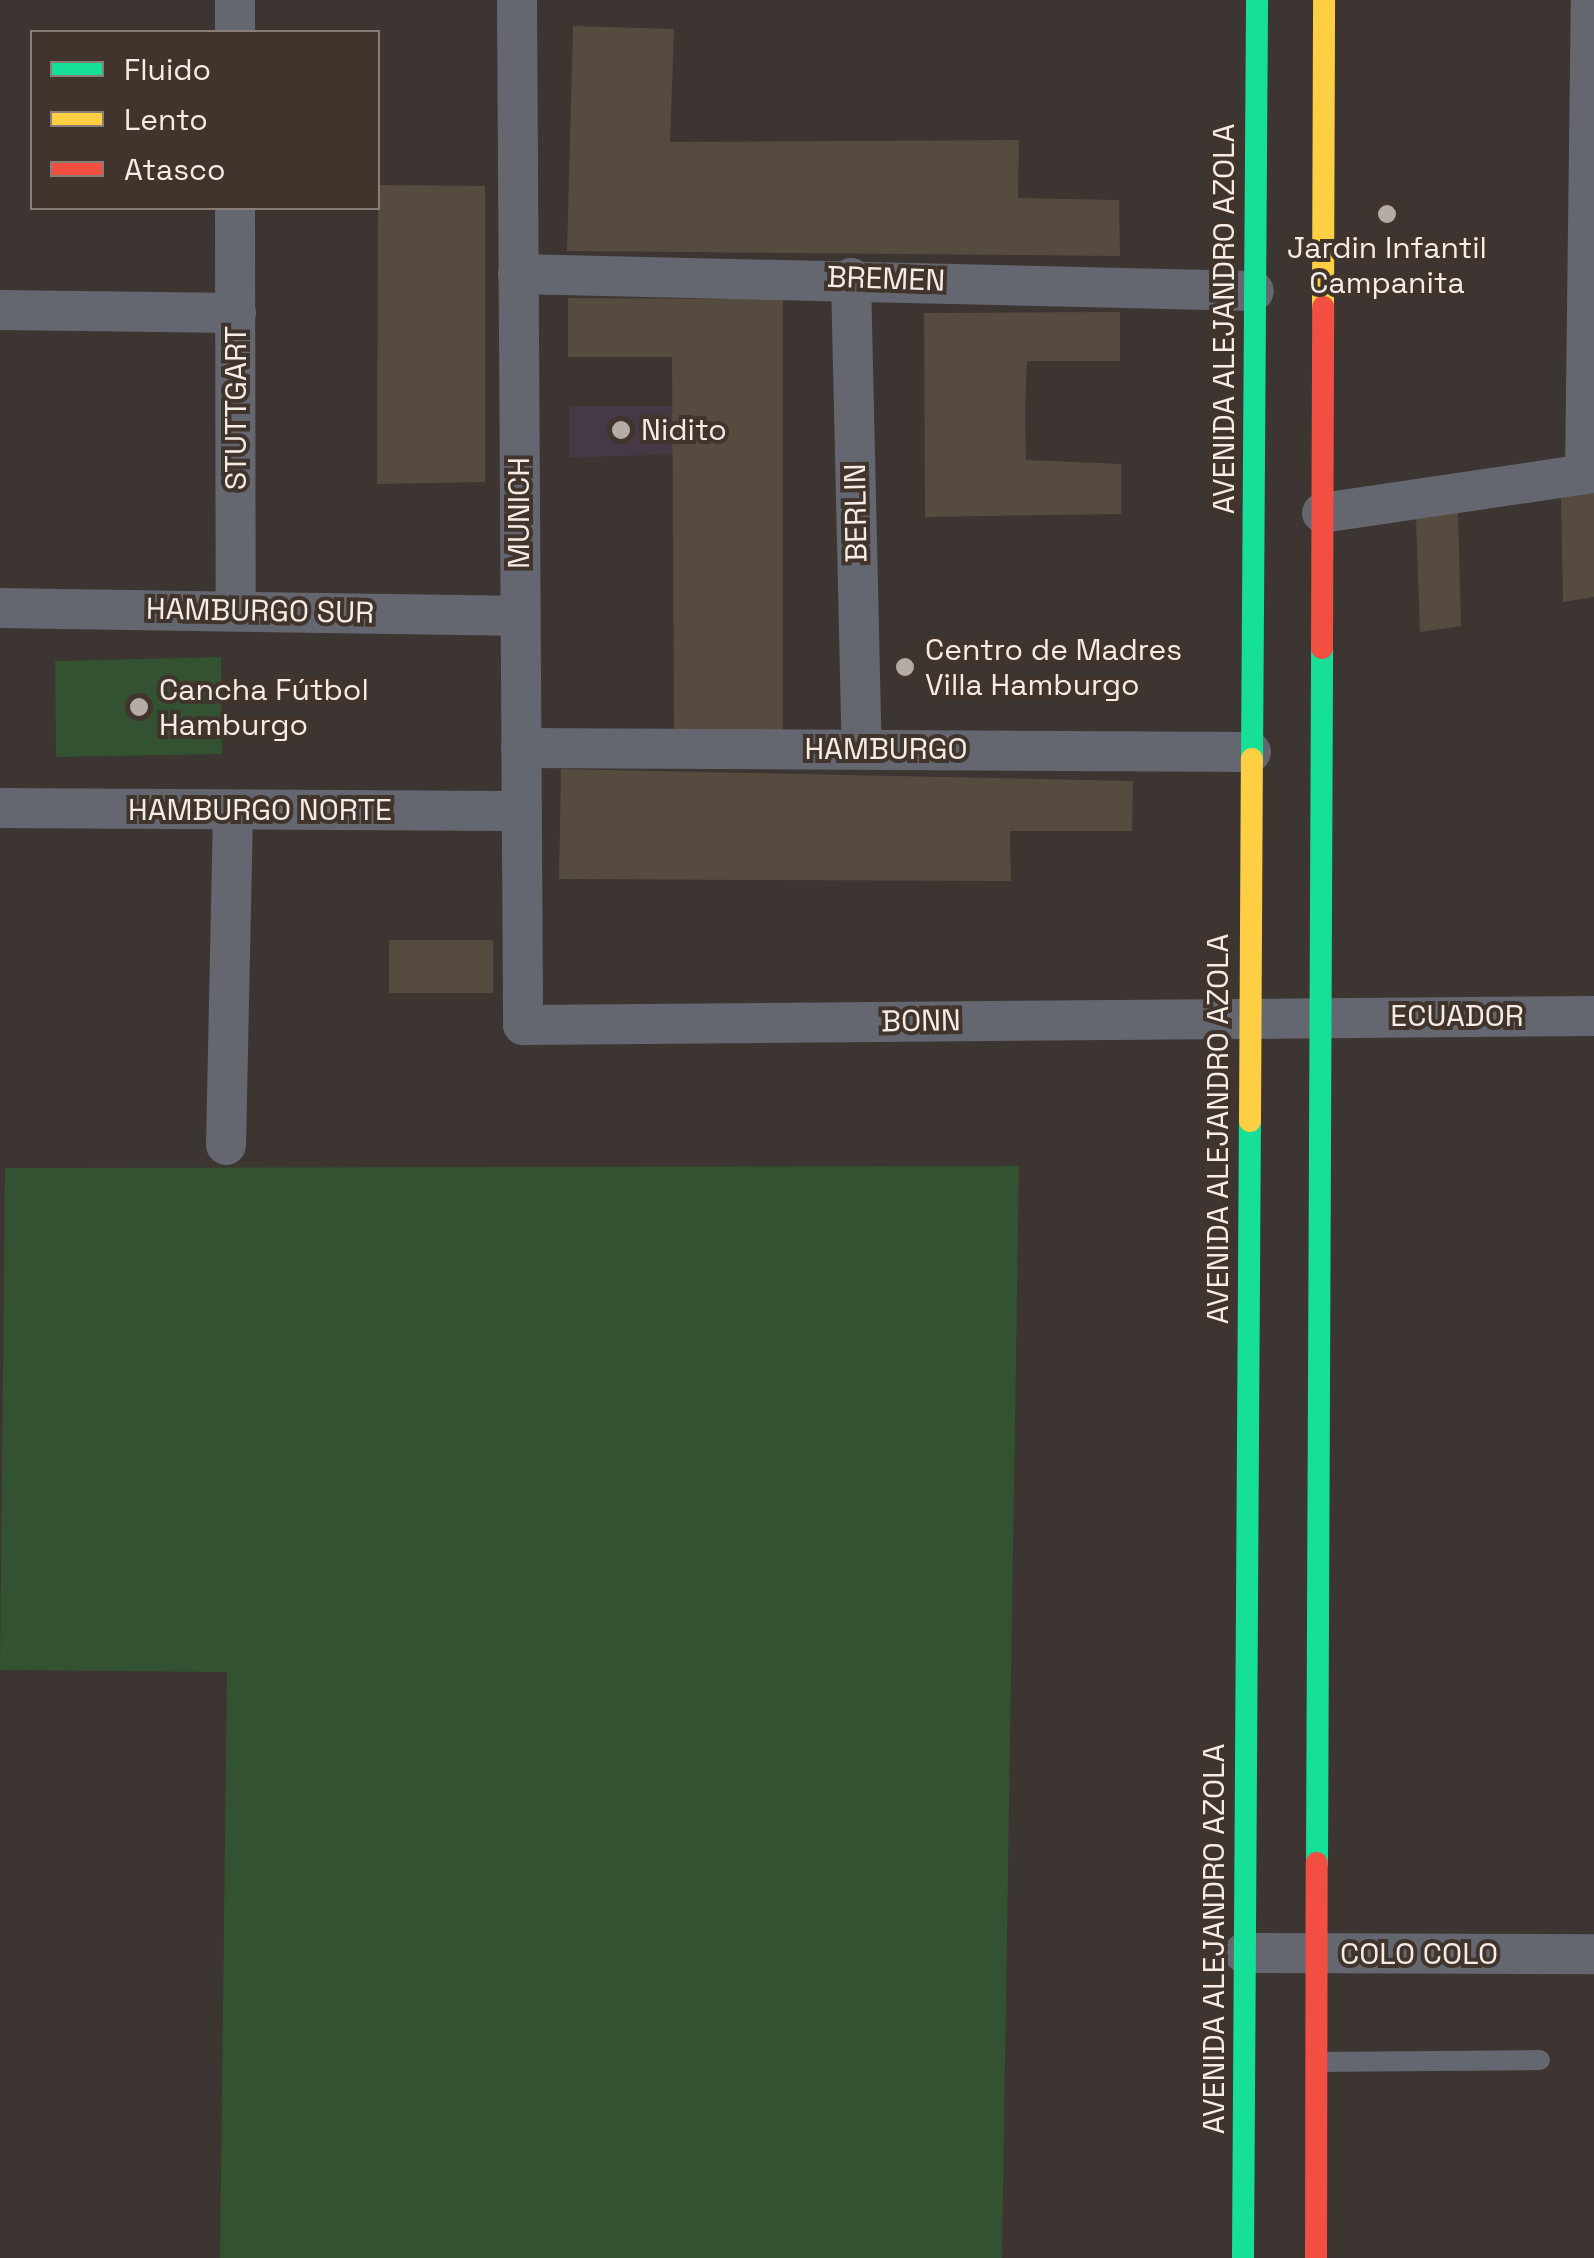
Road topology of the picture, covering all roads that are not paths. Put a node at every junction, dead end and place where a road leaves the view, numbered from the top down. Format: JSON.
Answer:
{"nodes":[{"id":1,"x":235,"y":0,"type":"edge"},
{"id":2,"x":516,"y":0,"type":"edge"},
{"id":3,"x":1257,"y":0,"type":"edge"},
{"id":4,"x":1324,"y":0,"type":"edge"},
{"id":5,"x":1591,"y":0,"type":"edge"},
{"id":6,"x":235,"y":30,"type":"edge"},
{"id":7,"x":236,"y":210,"type":"edge"},
{"id":8,"x":518,"y":274,"type":"junction"},
{"id":9,"x":851,"y":278,"type":"junction"},
{"id":10,"x":1254,"y":291,"type":"junction"},
{"id":11,"x":0,"y":310,"type":"edge"},
{"id":12,"x":236,"y":313,"type":"junction"},
{"id":13,"x":1590,"y":473,"type":"edge"},
{"id":14,"x":1322,"y":513,"type":"junction"},
{"id":15,"x":0,"y":608,"type":"edge"},
{"id":16,"x":236,"y":609,"type":"junction"},
{"id":17,"x":520,"y":616,"type":"junction"},
{"id":18,"x":520,"y":748,"type":"junction"},
{"id":19,"x":862,"y":748,"type":"junction"},
{"id":20,"x":1250,"y":752,"type":"junction"},
{"id":21,"x":0,"y":808,"type":"edge"},
{"id":22,"x":232,"y":810,"type":"junction"},
{"id":23,"x":521,"y":812,"type":"junction"},
{"id":24,"x":1320,"y":1016,"type":"junction"},
{"id":25,"x":1594,"y":1016,"type":"edge"},
{"id":26,"x":1248,"y":1017,"type":"junction"},
{"id":27,"x":523,"y":1025,"type":"joint"},
{"id":28,"x":226,"y":1145,"type":"dead end"},
{"id":29,"x":1244,"y":1953,"type":"junction"},
{"id":30,"x":1317,"y":1953,"type":"junction"},
{"id":31,"x":1594,"y":1954,"type":"edge"},
{"id":32,"x":1540,"y":2060,"type":"dead end"},
{"id":33,"x":1317,"y":2062,"type":"junction"},
{"id":34,"x":1243,"y":2258,"type":"edge"},
{"id":35,"x":1316,"y":2258,"type":"edge"}],
"edges":[{"from":1,"to":6,"type":"street"},
{"from":2,"to":8,"type":"street","name":"MUNICH"},
{"from":3,"to":10,"type":"main road","name":"AVENIDA ALEJANDRO AZOLA"},
{"from":4,"to":14,"type":"main road"},
{"from":5,"to":13,"type":"street"},
{"from":7,"to":12,"type":"street","name":"STUTTGART"},
{"from":8,"to":9,"type":"street","name":"BREMEN"},
{"from":8,"to":17,"type":"street","name":"MUNICH"},
{"from":9,"to":10,"type":"street","name":"BREMEN"},
{"from":9,"to":19,"type":"street","name":"BERLIN"},
{"from":10,"to":20,"type":"main road","name":"AVENIDA ALEJANDRO AZOLA"},
{"from":11,"to":12,"type":"street"},
{"from":12,"to":16,"type":"street","name":"STUTTGART"},
{"from":13,"to":14,"type":"street"},
{"from":14,"to":24,"type":"main road"},
{"from":15,"to":16,"type":"street","name":"HAMBURGO SUR"},
{"from":16,"to":17,"type":"street","name":"HAMBURGO SUR"},
{"from":17,"to":18,"type":"street","name":"MUNICH"},
{"from":18,"to":19,"type":"street","name":"HAMBURGO"},
{"from":18,"to":23,"type":"street","name":"MUNICH"},
{"from":19,"to":20,"type":"street","name":"HAMBURGO"},
{"from":20,"to":26,"type":"main road","name":"AVENIDA ALEJANDRO AZOLA"},
{"from":21,"to":22,"type":"street","name":"HAMBURGO NORTE"},
{"from":22,"to":23,"type":"street","name":"HAMBURGO NORTE"},
{"from":22,"to":28,"type":"street"},
{"from":23,"to":27,"type":"street","name":"MUNICH"},
{"from":24,"to":25,"type":"street","name":"ECUADOR"},
{"from":24,"to":26,"type":"street","name":"BONN"},
{"from":24,"to":30,"type":"main road"},
{"from":26,"to":27,"type":"street","name":"BONN"},
{"from":26,"to":29,"type":"main road","name":"AVENIDA ALEJANDRO AZOLA"},
{"from":29,"to":30,"type":"street","name":"COLO COLO"},
{"from":29,"to":34,"type":"main road","name":"AVENIDA ALEJANDRO AZOLA"},
{"from":30,"to":31,"type":"street","name":"COLO COLO"},
{"from":30,"to":33,"type":"main road"},
{"from":32,"to":33,"type":"lane"},
{"from":33,"to":35,"type":"main road"}]}
